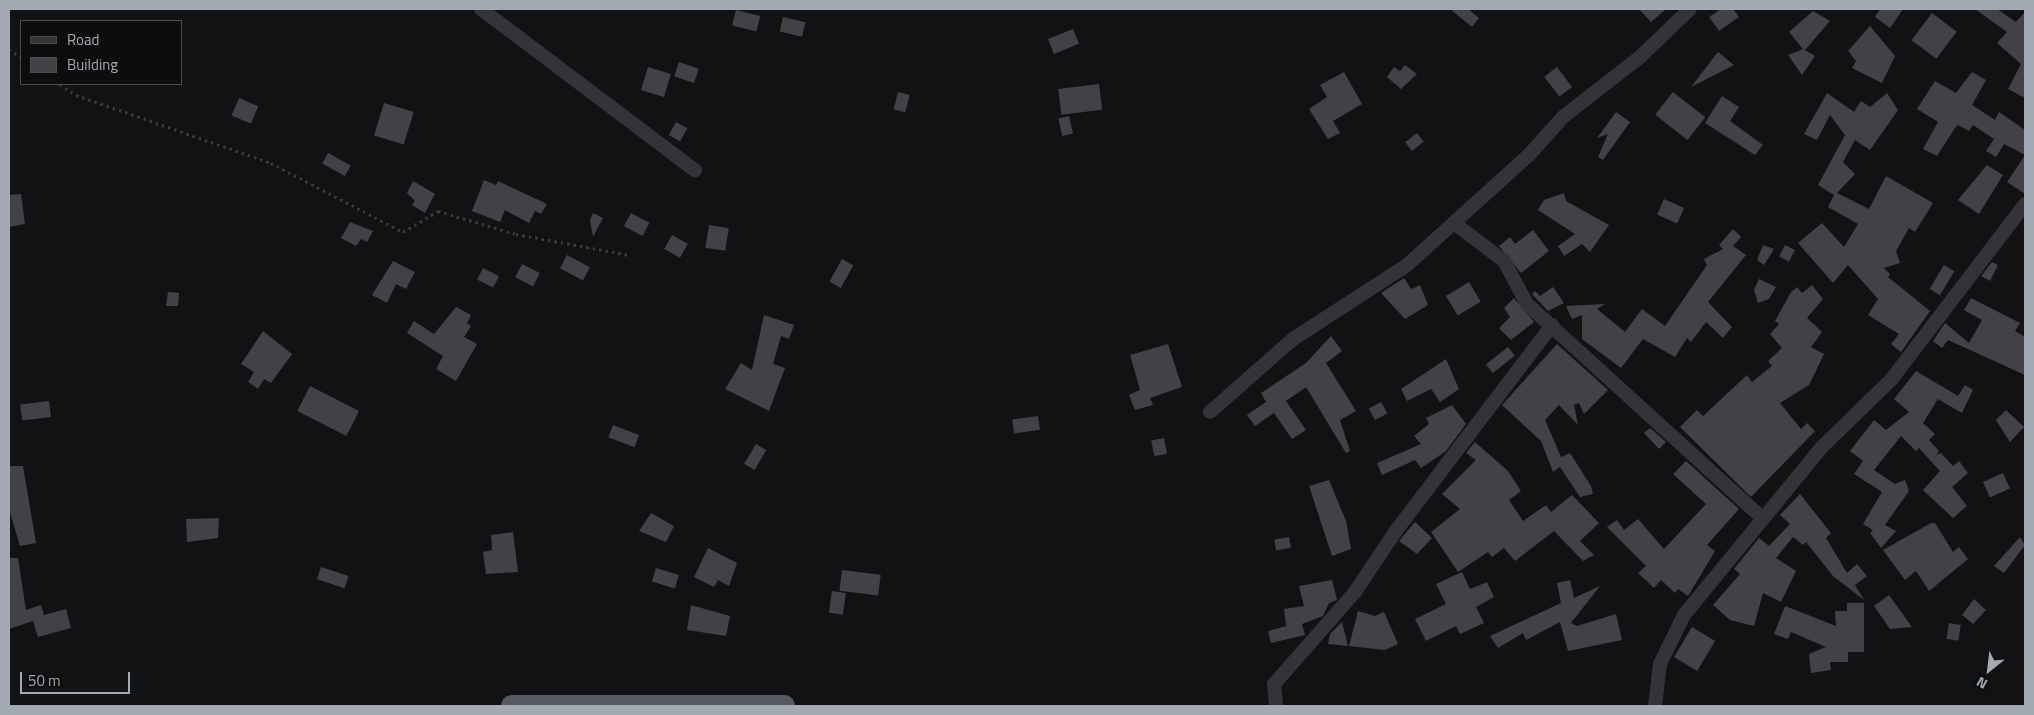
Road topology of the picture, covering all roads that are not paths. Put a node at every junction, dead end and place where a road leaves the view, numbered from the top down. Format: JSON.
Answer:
{"nodes":[{"id":1,"x":481,"y":9,"type":"edge"},
{"id":2,"x":1690,"y":9,"type":"edge"},
{"id":3,"x":695,"y":170,"type":"dead end"},
{"id":4,"x":2025,"y":204,"type":"edge"},
{"id":5,"x":1454,"y":223,"type":"junction"},
{"id":6,"x":1552,"y":325,"type":"junction"},
{"id":7,"x":1210,"y":412,"type":"dead end"},
{"id":8,"x":1762,"y":519,"type":"junction"},
{"id":9,"x":512,"y":706,"type":"edge"},
{"id":10,"x":784,"y":706,"type":"edge"},
{"id":11,"x":1276,"y":706,"type":"edge"},
{"id":12,"x":1655,"y":706,"type":"edge"}],
"edges":[{"from":1,"to":3,"type":"street"},
{"from":2,"to":5,"type":"street"},
{"from":4,"to":8,"type":"street"},
{"from":5,"to":6,"type":"street"},
{"from":5,"to":7,"type":"street"},
{"from":6,"to":8,"type":"street"},
{"from":6,"to":11,"type":"street"},
{"from":8,"to":12,"type":"street"},
{"from":9,"to":10,"type":"highway"}]}
